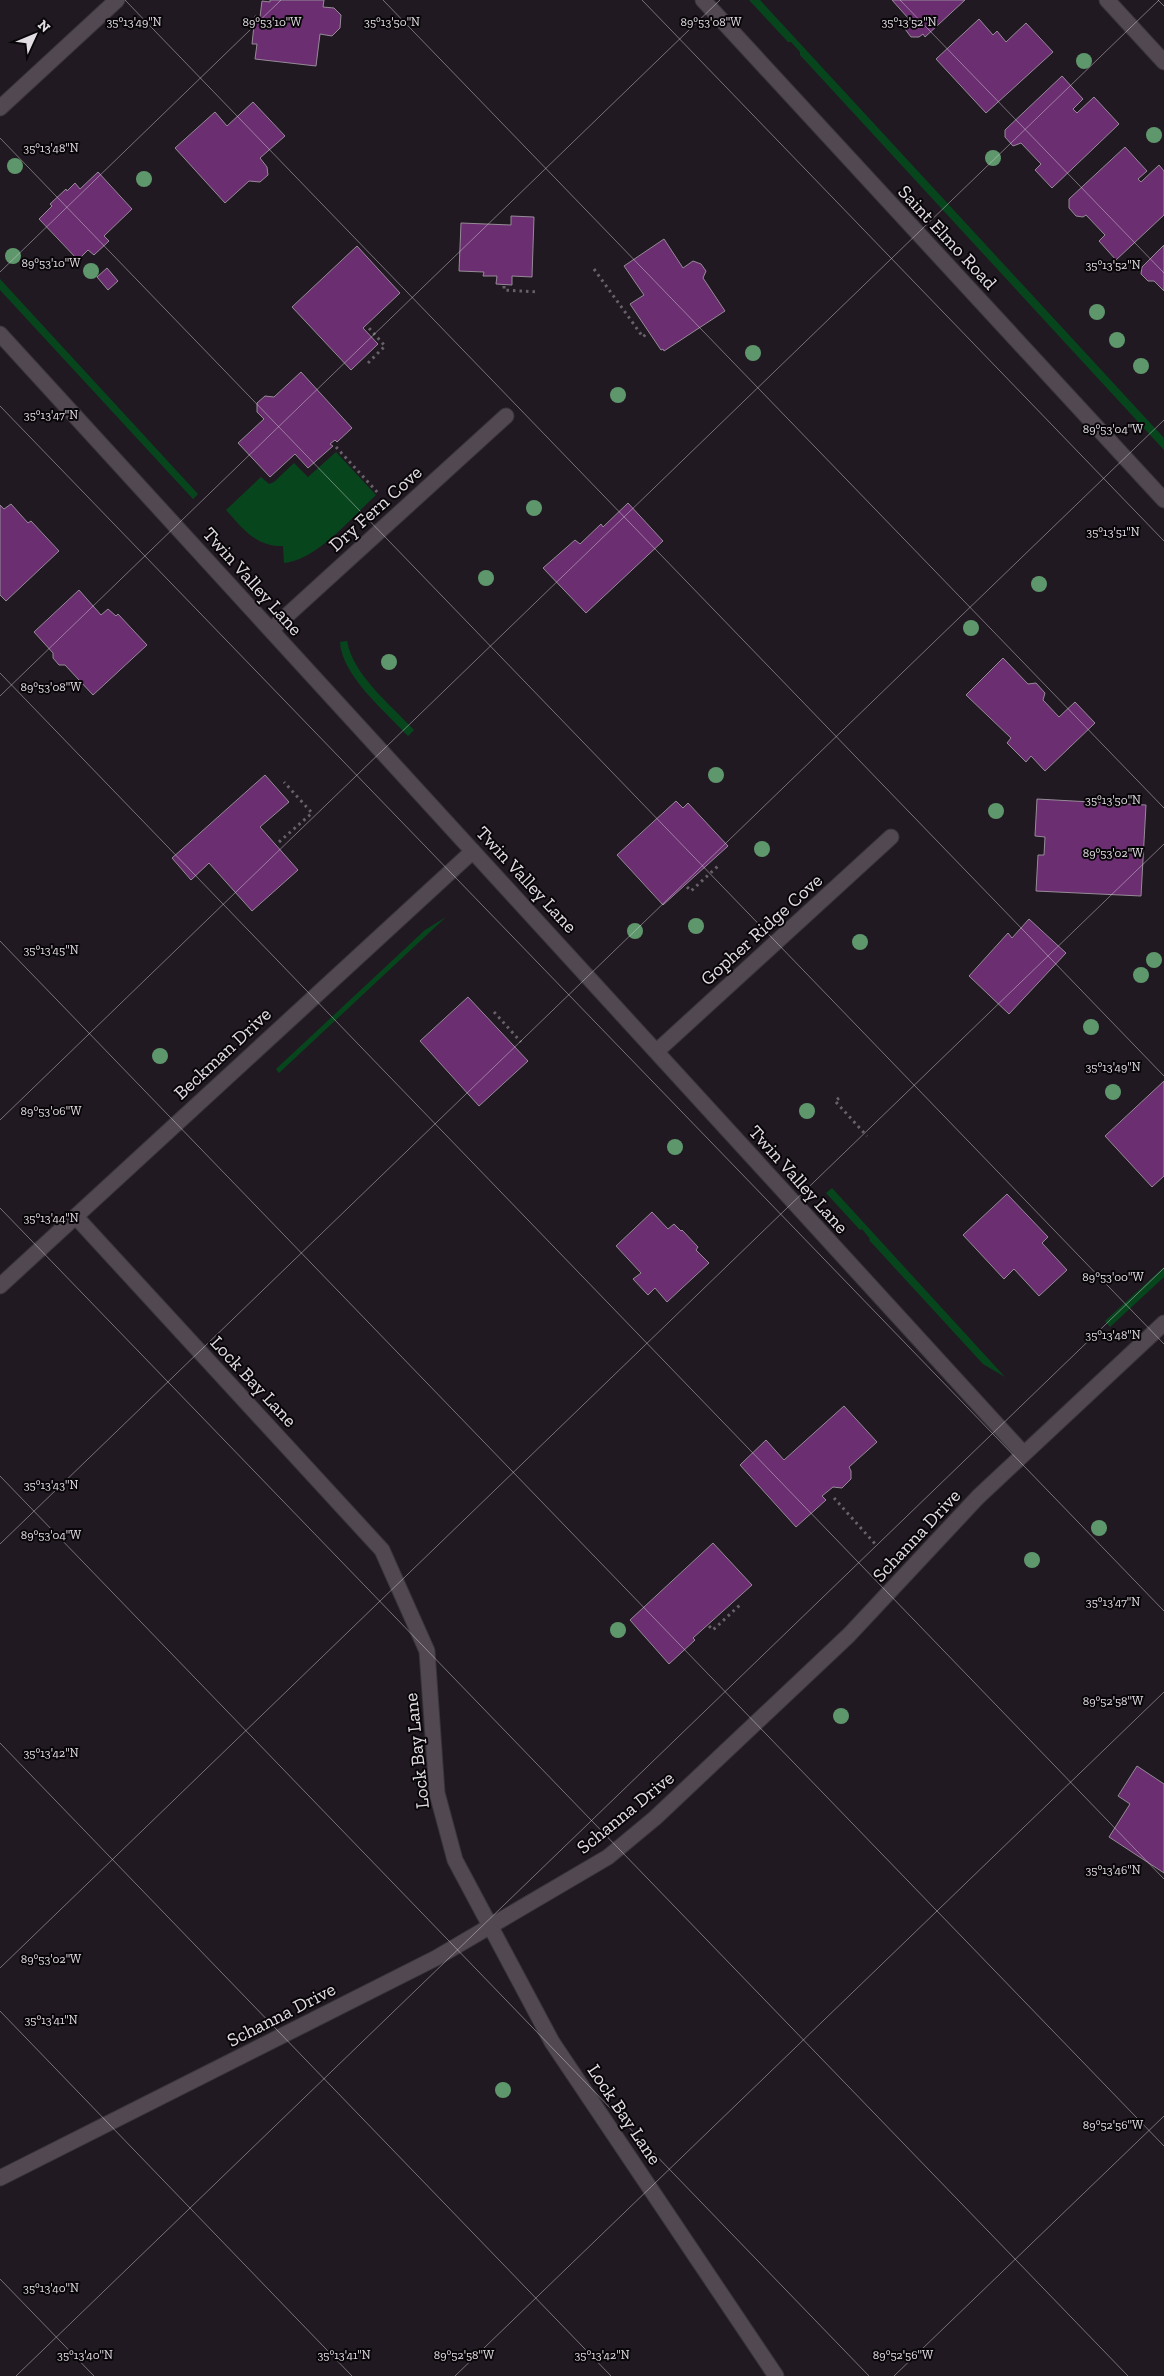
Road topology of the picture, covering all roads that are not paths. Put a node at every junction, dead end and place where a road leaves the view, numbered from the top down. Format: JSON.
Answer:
{"nodes":[{"id":1,"x":117,"y":0,"type":"edge"},
{"id":2,"x":703,"y":0,"type":"edge"},
{"id":3,"x":1108,"y":0,"type":"edge"},
{"id":4,"x":1164,"y":62,"type":"edge"},
{"id":5,"x":0,"y":108,"type":"edge"},
{"id":6,"x":0,"y":334,"type":"edge"},
{"id":7,"x":506,"y":416,"type":"dead end"},
{"id":8,"x":1164,"y":500,"type":"edge"},
{"id":9,"x":271,"y":630,"type":"junction"},
{"id":10,"x":891,"y":837,"type":"dead end"},
{"id":11,"x":473,"y":850,"type":"junction"},
{"id":12,"x":656,"y":1051,"type":"junction"},
{"id":13,"x":76,"y":1216,"type":"junction"},
{"id":14,"x":0,"y":1286,"type":"edge"},
{"id":15,"x":1164,"y":1323,"type":"edge"},
{"id":16,"x":1023,"y":1453,"type":"junction"},
{"id":17,"x":489,"y":1927,"type":"junction"},
{"id":18,"x":0,"y":2178,"type":"edge"},
{"id":19,"x":776,"y":2376,"type":"edge"}],
"edges":[{"from":1,"to":5,"type":"street"},
{"from":2,"to":8,"type":"street","name":"Saint Elmo Road"},
{"from":3,"to":4,"type":"street"},
{"from":6,"to":9,"type":"street","name":"Twin Valley Lane"},
{"from":7,"to":9,"type":"street","name":"Dry Fern Cove"},
{"from":9,"to":11,"type":"street","name":"Twin Valley Lane"},
{"from":10,"to":12,"type":"street","name":"Gopher Ridge Cove"},
{"from":11,"to":12,"type":"street","name":"Twin Valley Lane"},
{"from":11,"to":13,"type":"street","name":"Beckman Drive"},
{"from":12,"to":16,"type":"street","name":"Twin Valley Lane"},
{"from":13,"to":14,"type":"street","name":"Beckman Drive"},
{"from":13,"to":17,"type":"street","name":"Lock Bay Lane"},
{"from":15,"to":16,"type":"street","name":"Schanna Drive"},
{"from":16,"to":17,"type":"street","name":"Schanna Drive"},
{"from":17,"to":18,"type":"street","name":"Schanna Drive"},
{"from":17,"to":19,"type":"street","name":"Lock Bay Lane"}]}
